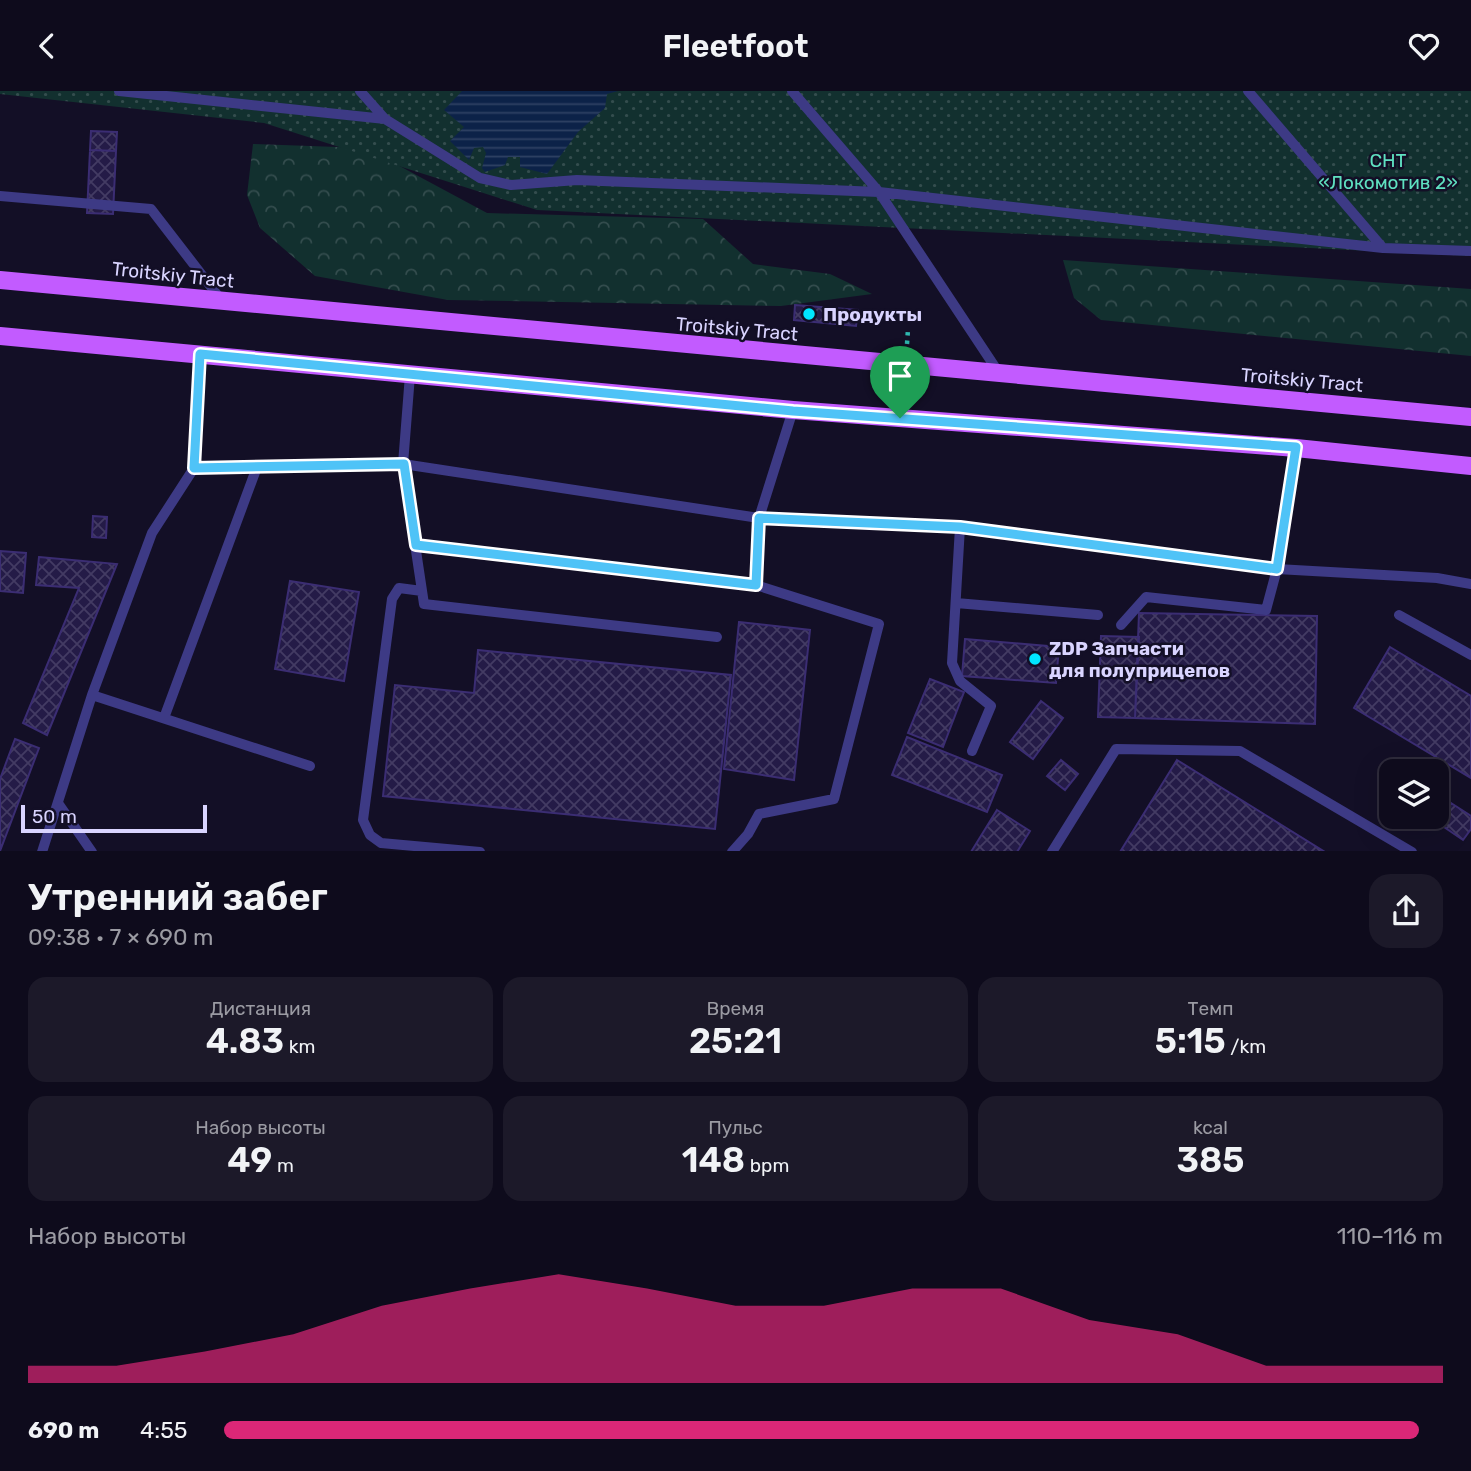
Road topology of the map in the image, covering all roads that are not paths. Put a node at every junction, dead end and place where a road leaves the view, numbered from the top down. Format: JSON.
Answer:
{"nodes":[{"id":1,"x":119,"y":91,"type":"edge"},
{"id":2,"x":360,"y":91,"type":"edge"},
{"id":3,"x":792,"y":91,"type":"edge"},
{"id":4,"x":1248,"y":91,"type":"edge"},
{"id":5,"x":385,"y":119,"type":"junction"},
{"id":6,"x":879,"y":192,"type":"junction"},
{"id":7,"x":0,"y":196,"type":"edge"},
{"id":8,"x":1383,"y":248,"type":"junction"},
{"id":9,"x":1471,"y":251,"type":"edge"},
{"id":10,"x":0,"y":279,"type":"edge"},
{"id":11,"x":222,"y":301,"type":"junction"},
{"id":12,"x":0,"y":336,"type":"edge"},
{"id":13,"x":200,"y":354,"type":"junction"},
{"id":14,"x":999,"y":373,"type":"junction"},
{"id":15,"x":410,"y":375,"type":"junction"},
{"id":16,"x":793,"y":411,"type":"junction"},
{"id":17,"x":1471,"y":417,"type":"edge"},
{"id":18,"x":1296,"y":447,"type":"junction"},
{"id":19,"x":404,"y":464,"type":"junction"},
{"id":20,"x":1471,"y":466,"type":"edge"},
{"id":21,"x":257,"y":467,"type":"junction"},
{"id":22,"x":194,"y":468,"type":"junction"},
{"id":23,"x":759,"y":518,"type":"junction"},
{"id":24,"x":960,"y":527,"type":"junction"},
{"id":25,"x":416,"y":545,"type":"junction"},
{"id":26,"x":1277,"y":569,"type":"junction"},
{"id":27,"x":1471,"y":584,"type":"edge"},
{"id":28,"x":756,"y":585,"type":"junction"},
{"id":29,"x":422,"y":591,"type":"junction"},
{"id":30,"x":956,"y":603,"type":"junction"},
{"id":31,"x":1098,"y":615,"type":"dead end"},
{"id":32,"x":1399,"y":615,"type":"dead end"},
{"id":33,"x":1121,"y":625,"type":"dead end"},
{"id":34,"x":717,"y":637,"type":"dead end"},
{"id":35,"x":1471,"y":655,"type":"edge"},
{"id":36,"x":92,"y":695,"type":"junction"},
{"id":37,"x":164,"y":718,"type":"junction"},
{"id":38,"x":972,"y":751,"type":"dead end"},
{"id":39,"x":310,"y":766,"type":"dead end"},
{"id":40,"x":58,"y":803,"type":"junction"},
{"id":41,"x":42,"y":851,"type":"edge"},
{"id":42,"x":91,"y":851,"type":"edge"},
{"id":43,"x":469,"y":851,"type":"edge"},
{"id":44,"x":733,"y":851,"type":"edge"},
{"id":45,"x":1053,"y":851,"type":"edge"},
{"id":46,"x":1410,"y":851,"type":"edge"}],
"edges":[{"from":1,"to":5,"type":"lane"},
{"from":2,"to":5,"type":"lane"},
{"from":3,"to":6,"type":"lane"},
{"from":4,"to":8,"type":"lane"},
{"from":5,"to":6,"type":"lane"},
{"from":6,"to":8,"type":"lane"},
{"from":6,"to":14,"type":"lane"},
{"from":7,"to":11,"type":"lane"},
{"from":8,"to":9,"type":"lane"},
{"from":10,"to":11,"type":"main road","name":"Troitskiy Tract"},
{"from":11,"to":14,"type":"main road","name":"Troitskiy Tract"},
{"from":12,"to":13,"type":"main road"},
{"from":13,"to":15,"type":"main road"},
{"from":13,"to":22,"type":"lane"},
{"from":14,"to":17,"type":"main road","name":"Troitskiy Tract"},
{"from":15,"to":16,"type":"main road"},
{"from":15,"to":19,"type":"lane"},
{"from":16,"to":18,"type":"main road"},
{"from":16,"to":23,"type":"lane"},
{"from":18,"to":20,"type":"main road"},
{"from":18,"to":26,"type":"lane"},
{"from":19,"to":21,"type":"lane"},
{"from":19,"to":23,"type":"lane"},
{"from":19,"to":25,"type":"lane"},
{"from":21,"to":22,"type":"lane"},
{"from":21,"to":37,"type":"lane"},
{"from":22,"to":36,"type":"lane"},
{"from":23,"to":24,"type":"lane"},
{"from":23,"to":28,"type":"lane"},
{"from":24,"to":26,"type":"lane"},
{"from":24,"to":30,"type":"lane"},
{"from":25,"to":28,"type":"lane"},
{"from":25,"to":29,"type":"lane"},
{"from":26,"to":27,"type":"lane"},
{"from":26,"to":33,"type":"lane"},
{"from":28,"to":44,"type":"lane"},
{"from":29,"to":34,"type":"lane"},
{"from":29,"to":43,"type":"lane"},
{"from":30,"to":31,"type":"lane"},
{"from":30,"to":38,"type":"lane"},
{"from":32,"to":35,"type":"lane"},
{"from":36,"to":37,"type":"lane"},
{"from":36,"to":40,"type":"lane"},
{"from":37,"to":39,"type":"lane"},
{"from":40,"to":41,"type":"lane"},
{"from":40,"to":42,"type":"lane"},
{"from":45,"to":46,"type":"lane"}]}
